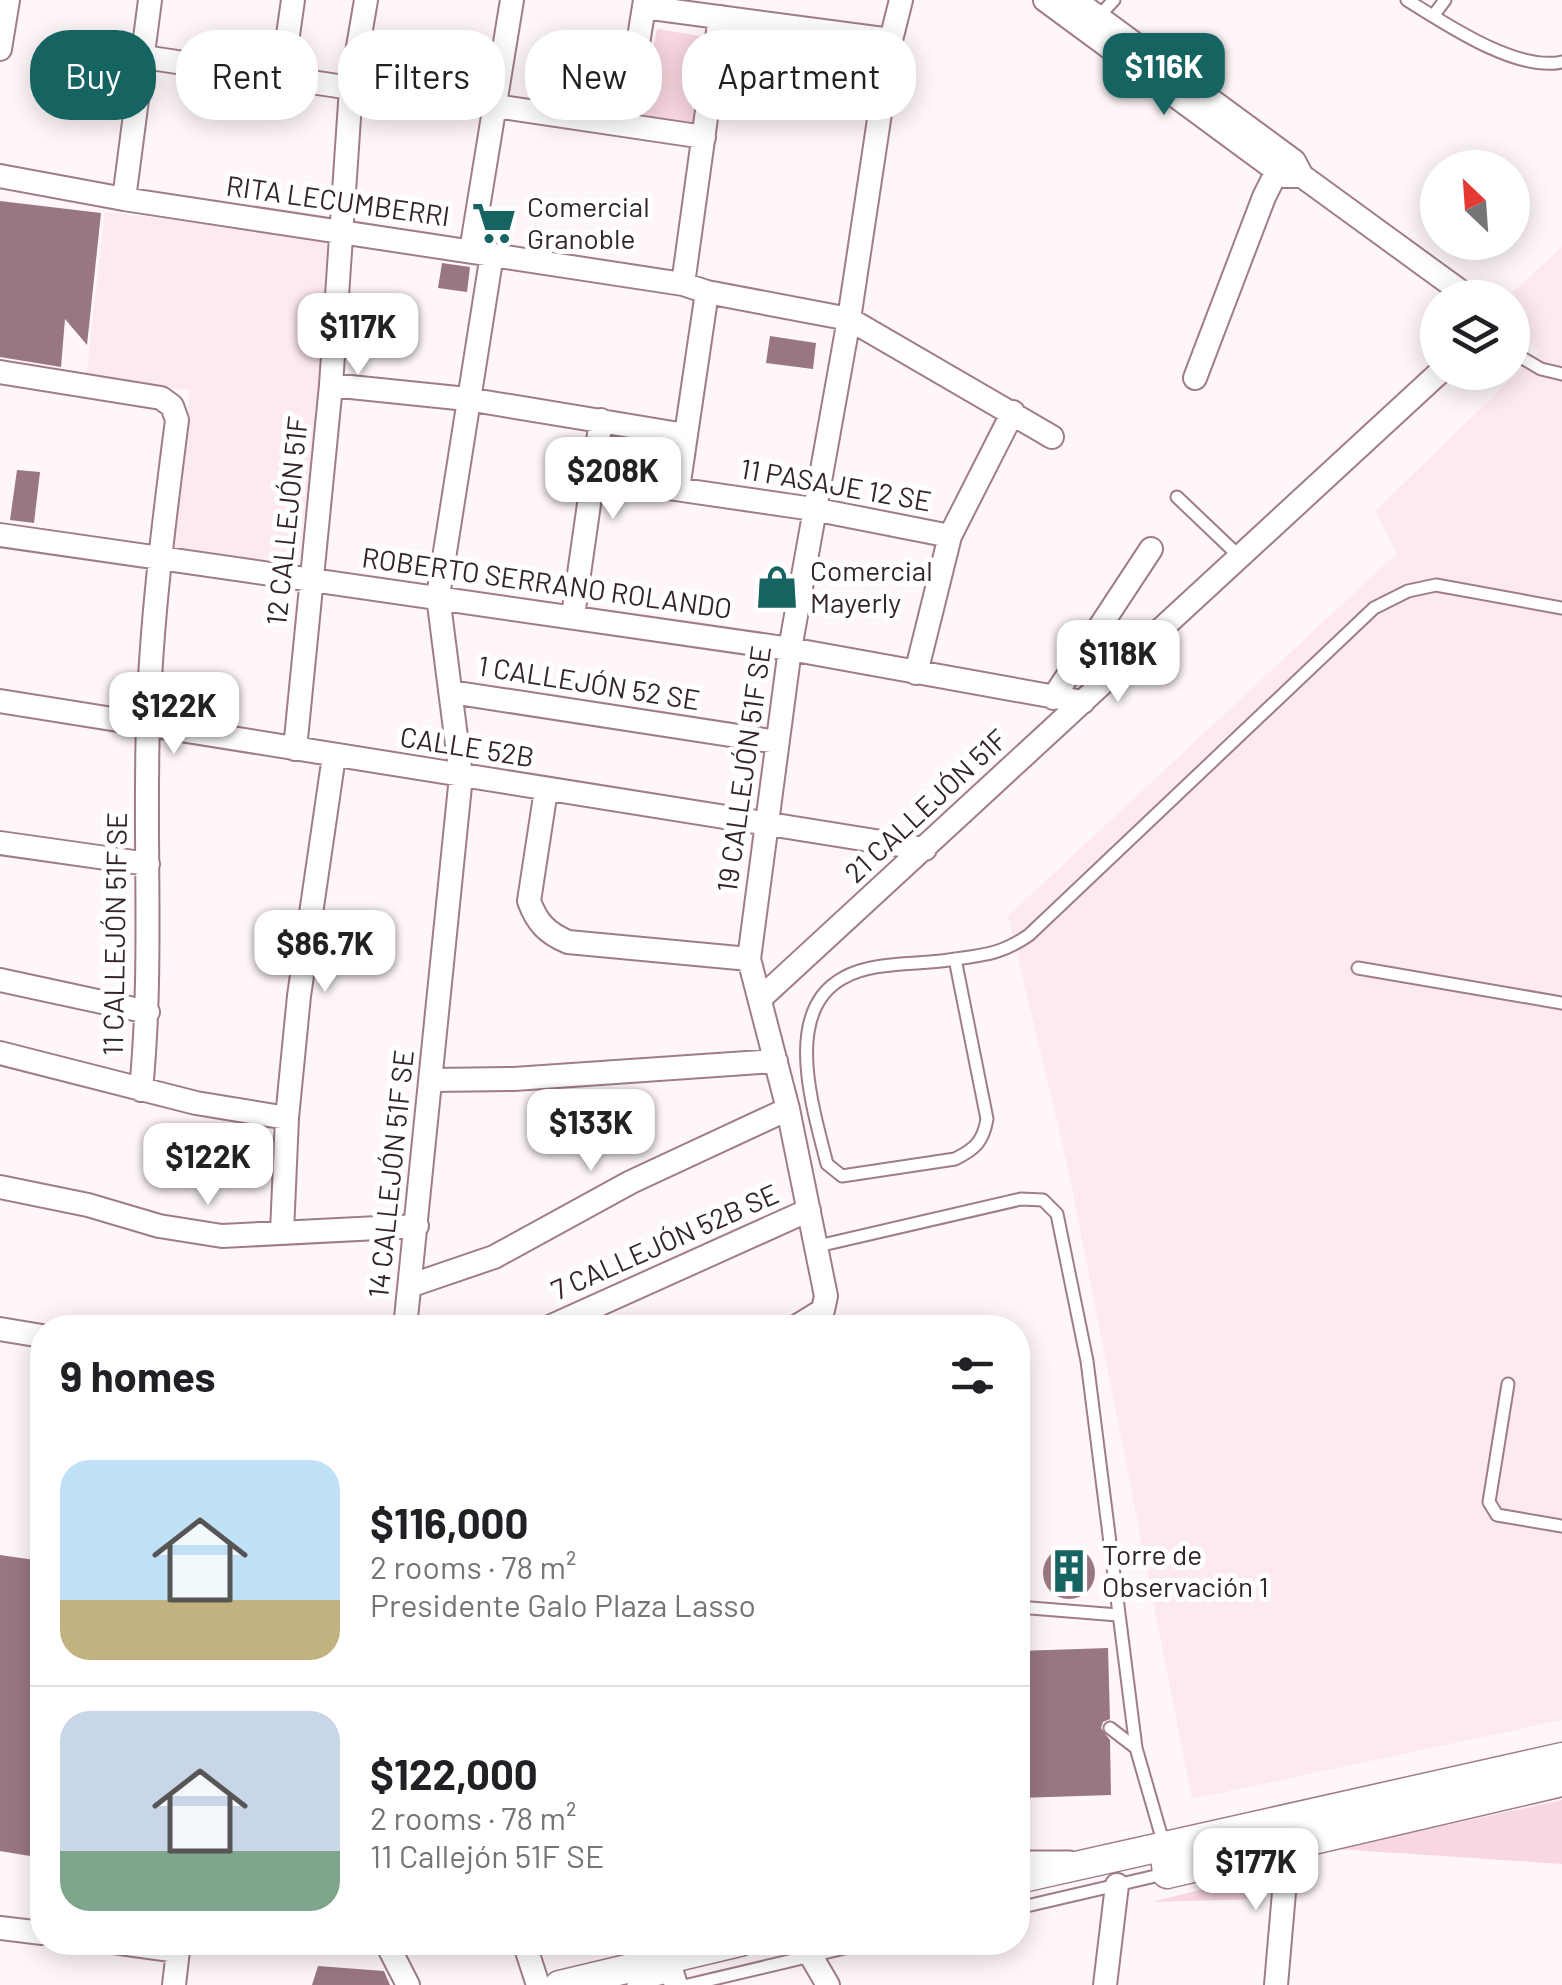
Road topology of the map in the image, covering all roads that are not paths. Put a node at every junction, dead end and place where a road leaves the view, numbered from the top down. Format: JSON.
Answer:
{"nodes":[{"id":1,"x":8,"y":0,"type":"edge"},
{"id":2,"x":150,"y":0,"type":"edge"},
{"id":3,"x":293,"y":0,"type":"edge"},
{"id":4,"x":366,"y":0,"type":"edge"},
{"id":5,"x":512,"y":0,"type":"edge"},
{"id":6,"x":901,"y":0,"type":"edge"},
{"id":7,"x":1045,"y":0,"type":"edge"},
{"id":8,"x":1076,"y":0,"type":"edge"},
{"id":9,"x":1407,"y":0,"type":"edge"},
{"id":10,"x":1445,"y":0,"type":"edge"},
{"id":11,"x":645,"y":3,"type":"edge"},
{"id":12,"x":1101,"y":15,"type":"edge"},
{"id":13,"x":1432,"y":16,"type":"junction"},
{"id":14,"x":720,"y":17,"type":"junction"},
{"id":15,"x":147,"y":30,"type":"edge"},
{"id":16,"x":289,"y":30,"type":"edge"},
{"id":17,"x":361,"y":30,"type":"edge"},
{"id":18,"x":817,"y":30,"type":"edge"},
{"id":19,"x":894,"y":30,"type":"edge"},
{"id":20,"x":505,"y":44,"type":"edge"},
{"id":21,"x":0,"y":48,"type":"edge"},
{"id":22,"x":1562,"y":62,"type":"edge"},
{"id":23,"x":505,"y":107,"type":"edge"},
{"id":24,"x":135,"y":120,"type":"edge"},
{"id":25,"x":350,"y":120,"type":"edge"},
{"id":26,"x":494,"y":120,"type":"edge"},
{"id":27,"x":879,"y":120,"type":"edge"},
{"id":28,"x":626,"y":125,"type":"junction"},
{"id":29,"x":704,"y":137,"type":"junction"},
{"id":30,"x":1277,"y":170,"type":"junction"},
{"id":31,"x":0,"y":176,"type":"edge"},
{"id":32,"x":1302,"y":176,"type":"junction"},
{"id":33,"x":124,"y":199,"type":"junction"},
{"id":34,"x":342,"y":232,"type":"junction"},
{"id":35,"x":482,"y":252,"type":"junction"},
{"id":36,"x":1445,"y":280,"type":"edge"},
{"id":37,"x":683,"y":284,"type":"junction"},
{"id":38,"x":707,"y":292,"type":"junction"},
{"id":39,"x":849,"y":319,"type":"junction"},
{"id":40,"x":1530,"y":363,"type":"edge"},
{"id":41,"x":0,"y":372,"type":"edge"},
{"id":42,"x":1562,"y":374,"type":"edge"},
{"id":43,"x":1195,"y":378,"type":"dead end"},
{"id":44,"x":331,"y":386,"type":"junction"},
{"id":45,"x":1421,"y":390,"type":"edge"},
{"id":46,"x":467,"y":399,"type":"junction"},
{"id":47,"x":1012,"y":412,"type":"junction"},
{"id":48,"x":601,"y":420,"type":"junction"},
{"id":49,"x":684,"y":434,"type":"junction"},
{"id":50,"x":1052,"y":437,"type":"dead end"},
{"id":51,"x":593,"y":477,"type":"junction"},
{"id":52,"x":678,"y":489,"type":"junction"},
{"id":53,"x":1177,"y":496,"type":"dead end"},
{"id":54,"x":813,"y":508,"type":"junction"},
{"id":55,"x":0,"y":535,"type":"edge"},
{"id":56,"x":950,"y":536,"type":"junction"},
{"id":57,"x":1150,"y":550,"type":"dead end"},
{"id":58,"x":1240,"y":557,"type":"junction"},
{"id":59,"x":159,"y":558,"type":"junction"},
{"id":60,"x":312,"y":579,"type":"junction"},
{"id":61,"x":438,"y":596,"type":"junction"},
{"id":62,"x":1562,"y":608,"type":"edge"},
{"id":63,"x":573,"y":616,"type":"junction"},
{"id":64,"x":790,"y":649,"type":"junction"},
{"id":65,"x":916,"y":672,"type":"junction"},
{"id":66,"x":451,"y":692,"type":"junction"},
{"id":67,"x":1053,"y":698,"type":"junction"},
{"id":68,"x":0,"y":701,"type":"edge"},
{"id":69,"x":1082,"y":702,"type":"junction"},
{"id":70,"x":148,"y":723,"type":"junction"},
{"id":71,"x":778,"y":742,"type":"junction"},
{"id":72,"x":294,"y":748,"type":"junction"},
{"id":73,"x":334,"y":756,"type":"junction"},
{"id":74,"x":461,"y":776,"type":"junction"},
{"id":75,"x":546,"y":790,"type":"junction"},
{"id":76,"x":766,"y":826,"type":"junction"},
{"id":77,"x":0,"y":843,"type":"edge"},
{"id":78,"x":925,"y":849,"type":"junction"},
{"id":79,"x":148,"y":864,"type":"junction"},
{"id":80,"x":748,"y":959,"type":"junction"},
{"id":81,"x":955,"y":959,"type":"junction"},
{"id":82,"x":1358,"y":968,"type":"dead end"},
{"id":83,"x":0,"y":980,"type":"edge"},
{"id":84,"x":761,"y":998,"type":"junction"},
{"id":85,"x":1562,"y":1003,"type":"edge"},
{"id":86,"x":148,"y":1012,"type":"junction"},
{"id":87,"x":0,"y":1053,"type":"edge"},
{"id":88,"x":776,"y":1061,"type":"junction"},
{"id":89,"x":432,"y":1080,"type":"junction"},
{"id":90,"x":141,"y":1090,"type":"junction"},
{"id":91,"x":788,"y":1109,"type":"junction"},
{"id":92,"x":287,"y":1118,"type":"junction"},
{"id":93,"x":0,"y":1187,"type":"edge"},
{"id":94,"x":808,"y":1210,"type":"junction"},
{"id":95,"x":417,"y":1226,"type":"junction"},
{"id":96,"x":282,"y":1232,"type":"junction"},
{"id":97,"x":818,"y":1246,"type":"junction"},
{"id":98,"x":412,"y":1285,"type":"junction"},
{"id":99,"x":408,"y":1315,"type":"edge"},
{"id":100,"x":576,"y":1315,"type":"edge"},
{"id":101,"x":815,"y":1315,"type":"edge"},
{"id":102,"x":0,"y":1329,"type":"edge"},
{"id":103,"x":30,"y":1334,"type":"edge"},
{"id":104,"x":1508,"y":1384,"type":"dead end"},
{"id":105,"x":1562,"y":1526,"type":"edge"},
{"id":106,"x":1030,"y":1608,"type":"edge"},
{"id":107,"x":1118,"y":1615,"type":"junction"},
{"id":108,"x":1110,"y":1728,"type":"dead end"},
{"id":109,"x":1136,"y":1748,"type":"junction"},
{"id":110,"x":1562,"y":1757,"type":"edge"},
{"id":111,"x":1562,"y":1782,"type":"edge"},
{"id":112,"x":1288,"y":1846,"type":"junction"},
{"id":113,"x":1030,"y":1856,"type":"edge"},
{"id":114,"x":1165,"y":1859,"type":"junction"},
{"id":115,"x":1094,"y":1861,"type":"junction"},
{"id":116,"x":1030,"y":1876,"type":"edge"},
{"id":117,"x":1117,"y":1885,"type":"junction"},
{"id":118,"x":1030,"y":1905,"type":"edge"},
{"id":119,"x":0,"y":1928,"type":"edge"},
{"id":120,"x":30,"y":1932,"type":"edge"},
{"id":121,"x":178,"y":1955,"type":"edge"},
{"id":122,"x":393,"y":1955,"type":"edge"},
{"id":123,"x":528,"y":1955,"type":"edge"},
{"id":124,"x":709,"y":1955,"type":"edge"},
{"id":125,"x":815,"y":1955,"type":"edge"},
{"id":126,"x":811,"y":1956,"type":"junction"},
{"id":127,"x":674,"y":1970,"type":"edge"},
{"id":128,"x":174,"y":1985,"type":"edge"},
{"id":129,"x":408,"y":1985,"type":"edge"},
{"id":130,"x":538,"y":1985,"type":"edge"},
{"id":131,"x":559,"y":1985,"type":"edge"},
{"id":132,"x":633,"y":1985,"type":"edge"},
{"id":133,"x":828,"y":1985,"type":"edge"},
{"id":134,"x":1105,"y":1985,"type":"edge"},
{"id":135,"x":1276,"y":1985,"type":"edge"}],
"edges":[{"from":1,"to":21,"type":"street"},
{"from":2,"to":15,"type":"street"},
{"from":3,"to":16,"type":"street"},
{"from":4,"to":17,"type":"street","name":"12 CALLEJÓN 51F"},
{"from":5,"to":20,"type":"street","name":"14 CALLEJÓN 51F SE"},
{"from":6,"to":19,"type":"street","name":"19 CALLEJÓN 51F SE"},
{"from":7,"to":12,"type":"street"},
{"from":8,"to":12,"type":"street"},
{"from":9,"to":13,"type":"lane"},
{"from":10,"to":13,"type":"lane"},
{"from":11,"to":14,"type":"street"},
{"from":11,"to":28,"type":"street"},
{"from":12,"to":30,"type":"street"},
{"from":12,"to":32,"type":"street"},
{"from":13,"to":22,"type":"lane"},
{"from":14,"to":18,"type":"street"},
{"from":14,"to":29,"type":"street"},
{"from":23,"to":28,"type":"street"},
{"from":24,"to":33,"type":"street"},
{"from":25,"to":34,"type":"street","name":"12 CALLEJÓN 51F"},
{"from":26,"to":35,"type":"street","name":"14 CALLEJÓN 51F SE"},
{"from":27,"to":39,"type":"street","name":"19 CALLEJÓN 51F SE"},
{"from":28,"to":29,"type":"street"},
{"from":29,"to":37,"type":"street"},
{"from":30,"to":32,"type":"street"},
{"from":30,"to":43,"type":"street"},
{"from":31,"to":33,"type":"street","name":"RITA LECUMBERRI"},
{"from":32,"to":36,"type":"street"},
{"from":33,"to":34,"type":"street","name":"RITA LECUMBERRI"},
{"from":34,"to":35,"type":"street","name":"RITA LECUMBERRI"},
{"from":34,"to":44,"type":"street","name":"12 CALLEJÓN 51F"},
{"from":35,"to":37,"type":"street","name":"RITA LECUMBERRI"},
{"from":35,"to":46,"type":"street","name":"14 CALLEJÓN 51F SE"},
{"from":37,"to":38,"type":"street","name":"RITA LECUMBERRI"},
{"from":38,"to":39,"type":"street","name":"RITA LECUMBERRI"},
{"from":38,"to":49,"type":"street"},
{"from":39,"to":47,"type":"street","name":"RITA LECUMBERRI"},
{"from":39,"to":54,"type":"street","name":"19 CALLEJÓN 51F SE"},
{"from":40,"to":42,"type":"lane"},
{"from":41,"to":59,"type":"street","name":"11 CALLEJÓN 51F SE"},
{"from":44,"to":46,"type":"street"},
{"from":44,"to":60,"type":"street","name":"12 CALLEJÓN 51F"},
{"from":45,"to":58,"type":"street","name":"21 CALLEJÓN 51F"},
{"from":46,"to":48,"type":"street"},
{"from":46,"to":61,"type":"street","name":"14 CALLEJÓN 51F SE"},
{"from":47,"to":50,"type":"street","name":"RITA LECUMBERRI"},
{"from":47,"to":56,"type":"street"},
{"from":48,"to":49,"type":"street"},
{"from":48,"to":51,"type":"street"},
{"from":49,"to":52,"type":"street"},
{"from":51,"to":52,"type":"street","name":"11 PASAJE 12 SE"},
{"from":51,"to":63,"type":"street"},
{"from":52,"to":54,"type":"street","name":"11 PASAJE 12 SE"},
{"from":53,"to":58,"type":"lane"},
{"from":54,"to":56,"type":"street","name":"11 PASAJE 12 SE"},
{"from":54,"to":64,"type":"street","name":"19 CALLEJÓN 51F SE"},
{"from":55,"to":59,"type":"street","name":"ROBERTO SERRANO ROLANDO"},
{"from":56,"to":65,"type":"street"},
{"from":57,"to":67,"type":"street"},
{"from":58,"to":69,"type":"street","name":"21 CALLEJÓN 51F"},
{"from":59,"to":60,"type":"street","name":"ROBERTO SERRANO ROLANDO"},
{"from":59,"to":70,"type":"street","name":"11 CALLEJÓN 51F SE"},
{"from":60,"to":61,"type":"street","name":"ROBERTO SERRANO ROLANDO"},
{"from":60,"to":72,"type":"street","name":"12 CALLEJÓN 51F"},
{"from":61,"to":63,"type":"street","name":"ROBERTO SERRANO ROLANDO"},
{"from":61,"to":66,"type":"street","name":"14 CALLEJÓN 51F SE"},
{"from":62,"to":81,"type":"lane"},
{"from":63,"to":64,"type":"street","name":"ROBERTO SERRANO ROLANDO"},
{"from":64,"to":65,"type":"street","name":"ROBERTO SERRANO ROLANDO"},
{"from":64,"to":71,"type":"street","name":"19 CALLEJÓN 51F SE"},
{"from":65,"to":67,"type":"street","name":"ROBERTO SERRANO ROLANDO"},
{"from":66,"to":71,"type":"street","name":"1 CALLEJÓN 52 SE"},
{"from":66,"to":74,"type":"street","name":"14 CALLEJÓN 51F SE"},
{"from":67,"to":69,"type":"street","name":"ROBERTO SERRANO ROLANDO"},
{"from":68,"to":70,"type":"street","name":"CALLE 52B"},
{"from":69,"to":78,"type":"street","name":"21 CALLEJÓN 51F"},
{"from":70,"to":72,"type":"street","name":"CALLE 52B"},
{"from":70,"to":79,"type":"street","name":"11 CALLEJÓN 51F SE"},
{"from":71,"to":76,"type":"street","name":"19 CALLEJÓN 51F SE"},
{"from":72,"to":73,"type":"street","name":"CALLE 52B"},
{"from":73,"to":74,"type":"street","name":"CALLE 52B"},
{"from":73,"to":92,"type":"street"},
{"from":74,"to":75,"type":"street","name":"CALLE 52B"},
{"from":74,"to":89,"type":"street","name":"14 CALLEJÓN 51F SE"},
{"from":75,"to":76,"type":"street","name":"CALLE 52B"},
{"from":75,"to":80,"type":"street"},
{"from":76,"to":78,"type":"street","name":"CALLE 52B"},
{"from":76,"to":80,"type":"street","name":"19 CALLEJÓN 51F SE"},
{"from":77,"to":79,"type":"street"},
{"from":78,"to":84,"type":"street","name":"21 CALLEJÓN 51F"},
{"from":79,"to":86,"type":"street","name":"11 CALLEJÓN 51F SE"},
{"from":80,"to":84,"type":"street","name":"19 CALLEJÓN 51F SE"},
{"from":81,"to":81,"type":"lane"},
{"from":82,"to":85,"type":"lane"},
{"from":83,"to":86,"type":"street"},
{"from":84,"to":88,"type":"street","name":"19 CALLEJÓN 51F SE"},
{"from":86,"to":90,"type":"street","name":"11 CALLEJÓN 51F SE"},
{"from":87,"to":90,"type":"street"},
{"from":88,"to":89,"type":"street"},
{"from":88,"to":91,"type":"street","name":"19 CALLEJÓN 51F SE"},
{"from":89,"to":95,"type":"street","name":"14 CALLEJÓN 51F SE"},
{"from":90,"to":92,"type":"street"},
{"from":91,"to":94,"type":"street","name":"19 CALLEJÓN 51F SE"},
{"from":91,"to":98,"type":"street"},
{"from":92,"to":96,"type":"street"},
{"from":93,"to":96,"type":"street"},
{"from":94,"to":97,"type":"street","name":"19 CALLEJÓN 51F SE"},
{"from":94,"to":100,"type":"street","name":"7 CALLEJÓN 52B SE"},
{"from":95,"to":96,"type":"street"},
{"from":95,"to":98,"type":"street","name":"14 CALLEJÓN 51F SE"},
{"from":97,"to":101,"type":"street","name":"19 CALLEJÓN 51F SE"},
{"from":97,"to":107,"type":"lane"},
{"from":98,"to":99,"type":"street","name":"14 CALLEJÓN 51F SE"},
{"from":102,"to":103,"type":"street"},
{"from":104,"to":105,"type":"lane"},
{"from":106,"to":107,"type":"lane"},
{"from":107,"to":109,"type":"lane"},
{"from":108,"to":109,"type":"lane"},
{"from":109,"to":114,"type":"lane"},
{"from":110,"to":114,"type":"street"},
{"from":111,"to":112,"type":"street"},
{"from":112,"to":114,"type":"street"},
{"from":112,"to":135,"type":"street"},
{"from":113,"to":115,"type":"lane"},
{"from":114,"to":115,"type":"street"},
{"from":114,"to":117,"type":"lane"},
{"from":115,"to":116,"type":"street"},
{"from":117,"to":118,"type":"lane"},
{"from":117,"to":134,"type":"street"},
{"from":119,"to":120,"type":"street"},
{"from":121,"to":128,"type":"street"},
{"from":122,"to":129,"type":"street"},
{"from":123,"to":130,"type":"street"},
{"from":124,"to":127,"type":"street"},
{"from":125,"to":126,"type":"lane"},
{"from":126,"to":127,"type":"lane"},
{"from":126,"to":133,"type":"street"},
{"from":127,"to":131,"type":"street"},
{"from":127,"to":132,"type":"lane"}]}
